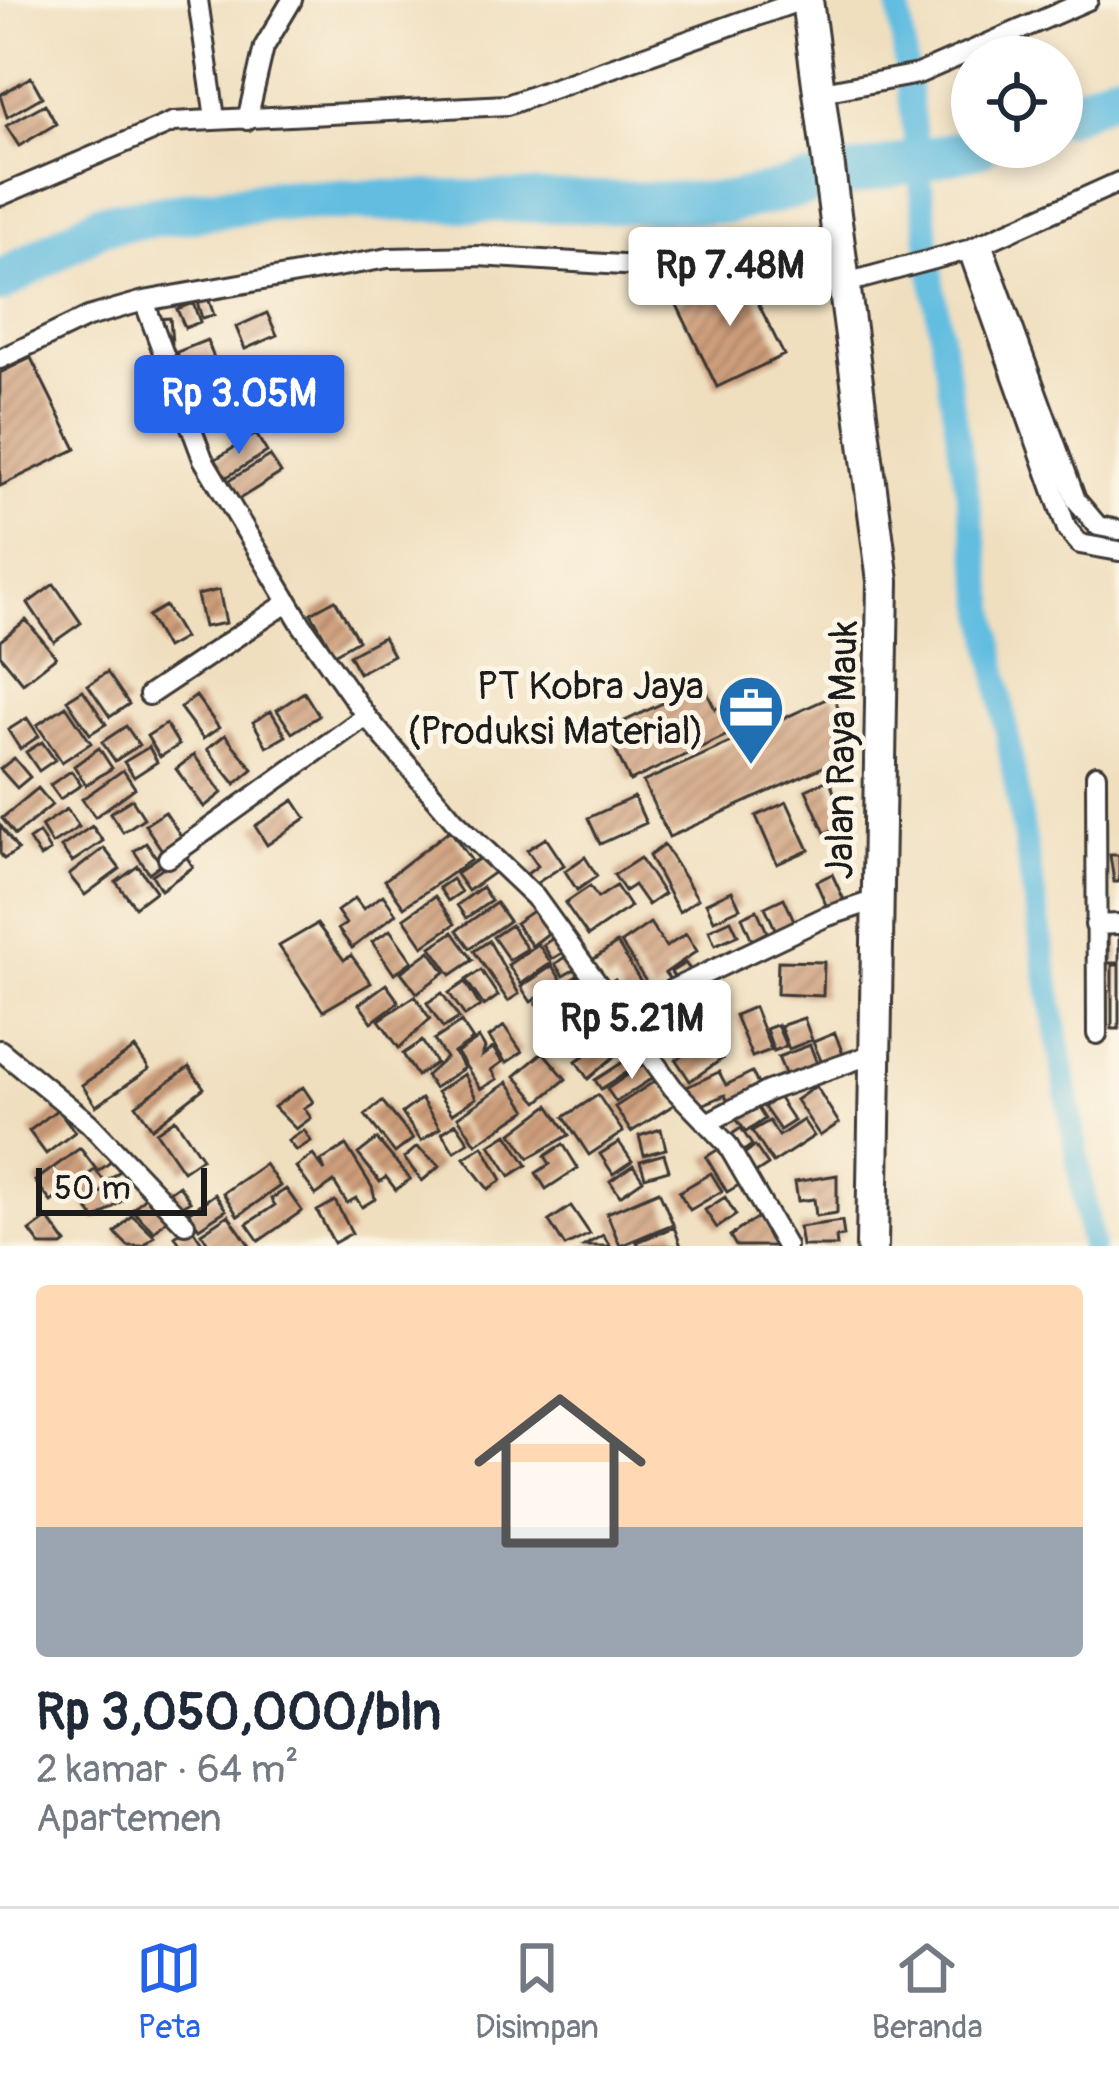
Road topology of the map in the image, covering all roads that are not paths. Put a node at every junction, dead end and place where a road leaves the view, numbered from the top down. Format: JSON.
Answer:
{"nodes":[{"id":1,"x":198,"y":0,"type":"edge"},
{"id":2,"x":292,"y":0,"type":"edge"},
{"id":3,"x":805,"y":0,"type":"edge"},
{"id":4,"x":1088,"y":0,"type":"edge"},
{"id":5,"x":818,"y":99,"type":"junction"},
{"id":6,"x":215,"y":118,"type":"junction"},
{"id":7,"x":247,"y":119,"type":"junction"},
{"id":8,"x":1119,"y":182,"type":"edge"},
{"id":9,"x":0,"y":196,"type":"edge"},
{"id":10,"x":975,"y":246,"type":"junction"},
{"id":11,"x":844,"y":268,"type":"junction"},
{"id":12,"x":144,"y":301,"type":"junction"},
{"id":13,"x":0,"y":359,"type":"edge"},
{"id":14,"x":1058,"y":481,"type":"junction"},
{"id":15,"x":1119,"y":530,"type":"edge"},
{"id":16,"x":1119,"y":550,"type":"edge"},
{"id":17,"x":287,"y":603,"type":"junction"},
{"id":18,"x":149,"y":695,"type":"dead end"},
{"id":19,"x":366,"y":716,"type":"junction"},
{"id":20,"x":1096,"y":775,"type":"dead end"},
{"id":21,"x":169,"y":858,"type":"dead end"},
{"id":22,"x":879,"y":899,"type":"junction"},
{"id":23,"x":1095,"y":925,"type":"junction"},
{"id":24,"x":1119,"y":925,"type":"edge"},
{"id":25,"x":624,"y":1022,"type":"junction"},
{"id":26,"x":1097,"y":1034,"type":"dead end"},
{"id":27,"x":0,"y":1050,"type":"edge"},
{"id":28,"x":873,"y":1054,"type":"junction"},
{"id":29,"x":707,"y":1123,"type":"junction"},
{"id":30,"x":185,"y":1224,"type":"dead end"},
{"id":31,"x":786,"y":1246,"type":"edge"},
{"id":32,"x":872,"y":1246,"type":"edge"}],
"edges":[{"from":1,"to":6,"type":"street"},
{"from":2,"to":7,"type":"street"},
{"from":3,"to":5,"type":"main road","name":"Jalan Raya Mauk"},
{"from":3,"to":7,"type":"street"},
{"from":4,"to":5,"type":"street"},
{"from":5,"to":11,"type":"main road","name":"Jalan Raya Mauk"},
{"from":6,"to":7,"type":"street"},
{"from":6,"to":9,"type":"street"},
{"from":8,"to":10,"type":"street"},
{"from":10,"to":11,"type":"street"},
{"from":10,"to":14,"type":"street"},
{"from":11,"to":12,"type":"street"},
{"from":11,"to":22,"type":"main road","name":"Jalan Raya Mauk"},
{"from":12,"to":13,"type":"street"},
{"from":12,"to":17,"type":"street"},
{"from":14,"to":15,"type":"street"},
{"from":14,"to":16,"type":"street"},
{"from":17,"to":18,"type":"street"},
{"from":17,"to":19,"type":"street"},
{"from":19,"to":21,"type":"street"},
{"from":19,"to":25,"type":"street"},
{"from":20,"to":23,"type":"street"},
{"from":22,"to":25,"type":"street"},
{"from":22,"to":28,"type":"main road","name":"Jalan Raya Mauk"},
{"from":23,"to":24,"type":"street"},
{"from":23,"to":26,"type":"street"},
{"from":25,"to":29,"type":"street"},
{"from":27,"to":30,"type":"street"},
{"from":28,"to":29,"type":"street"},
{"from":28,"to":32,"type":"main road","name":"Jalan Raya Mauk"},
{"from":29,"to":31,"type":"street"}]}
